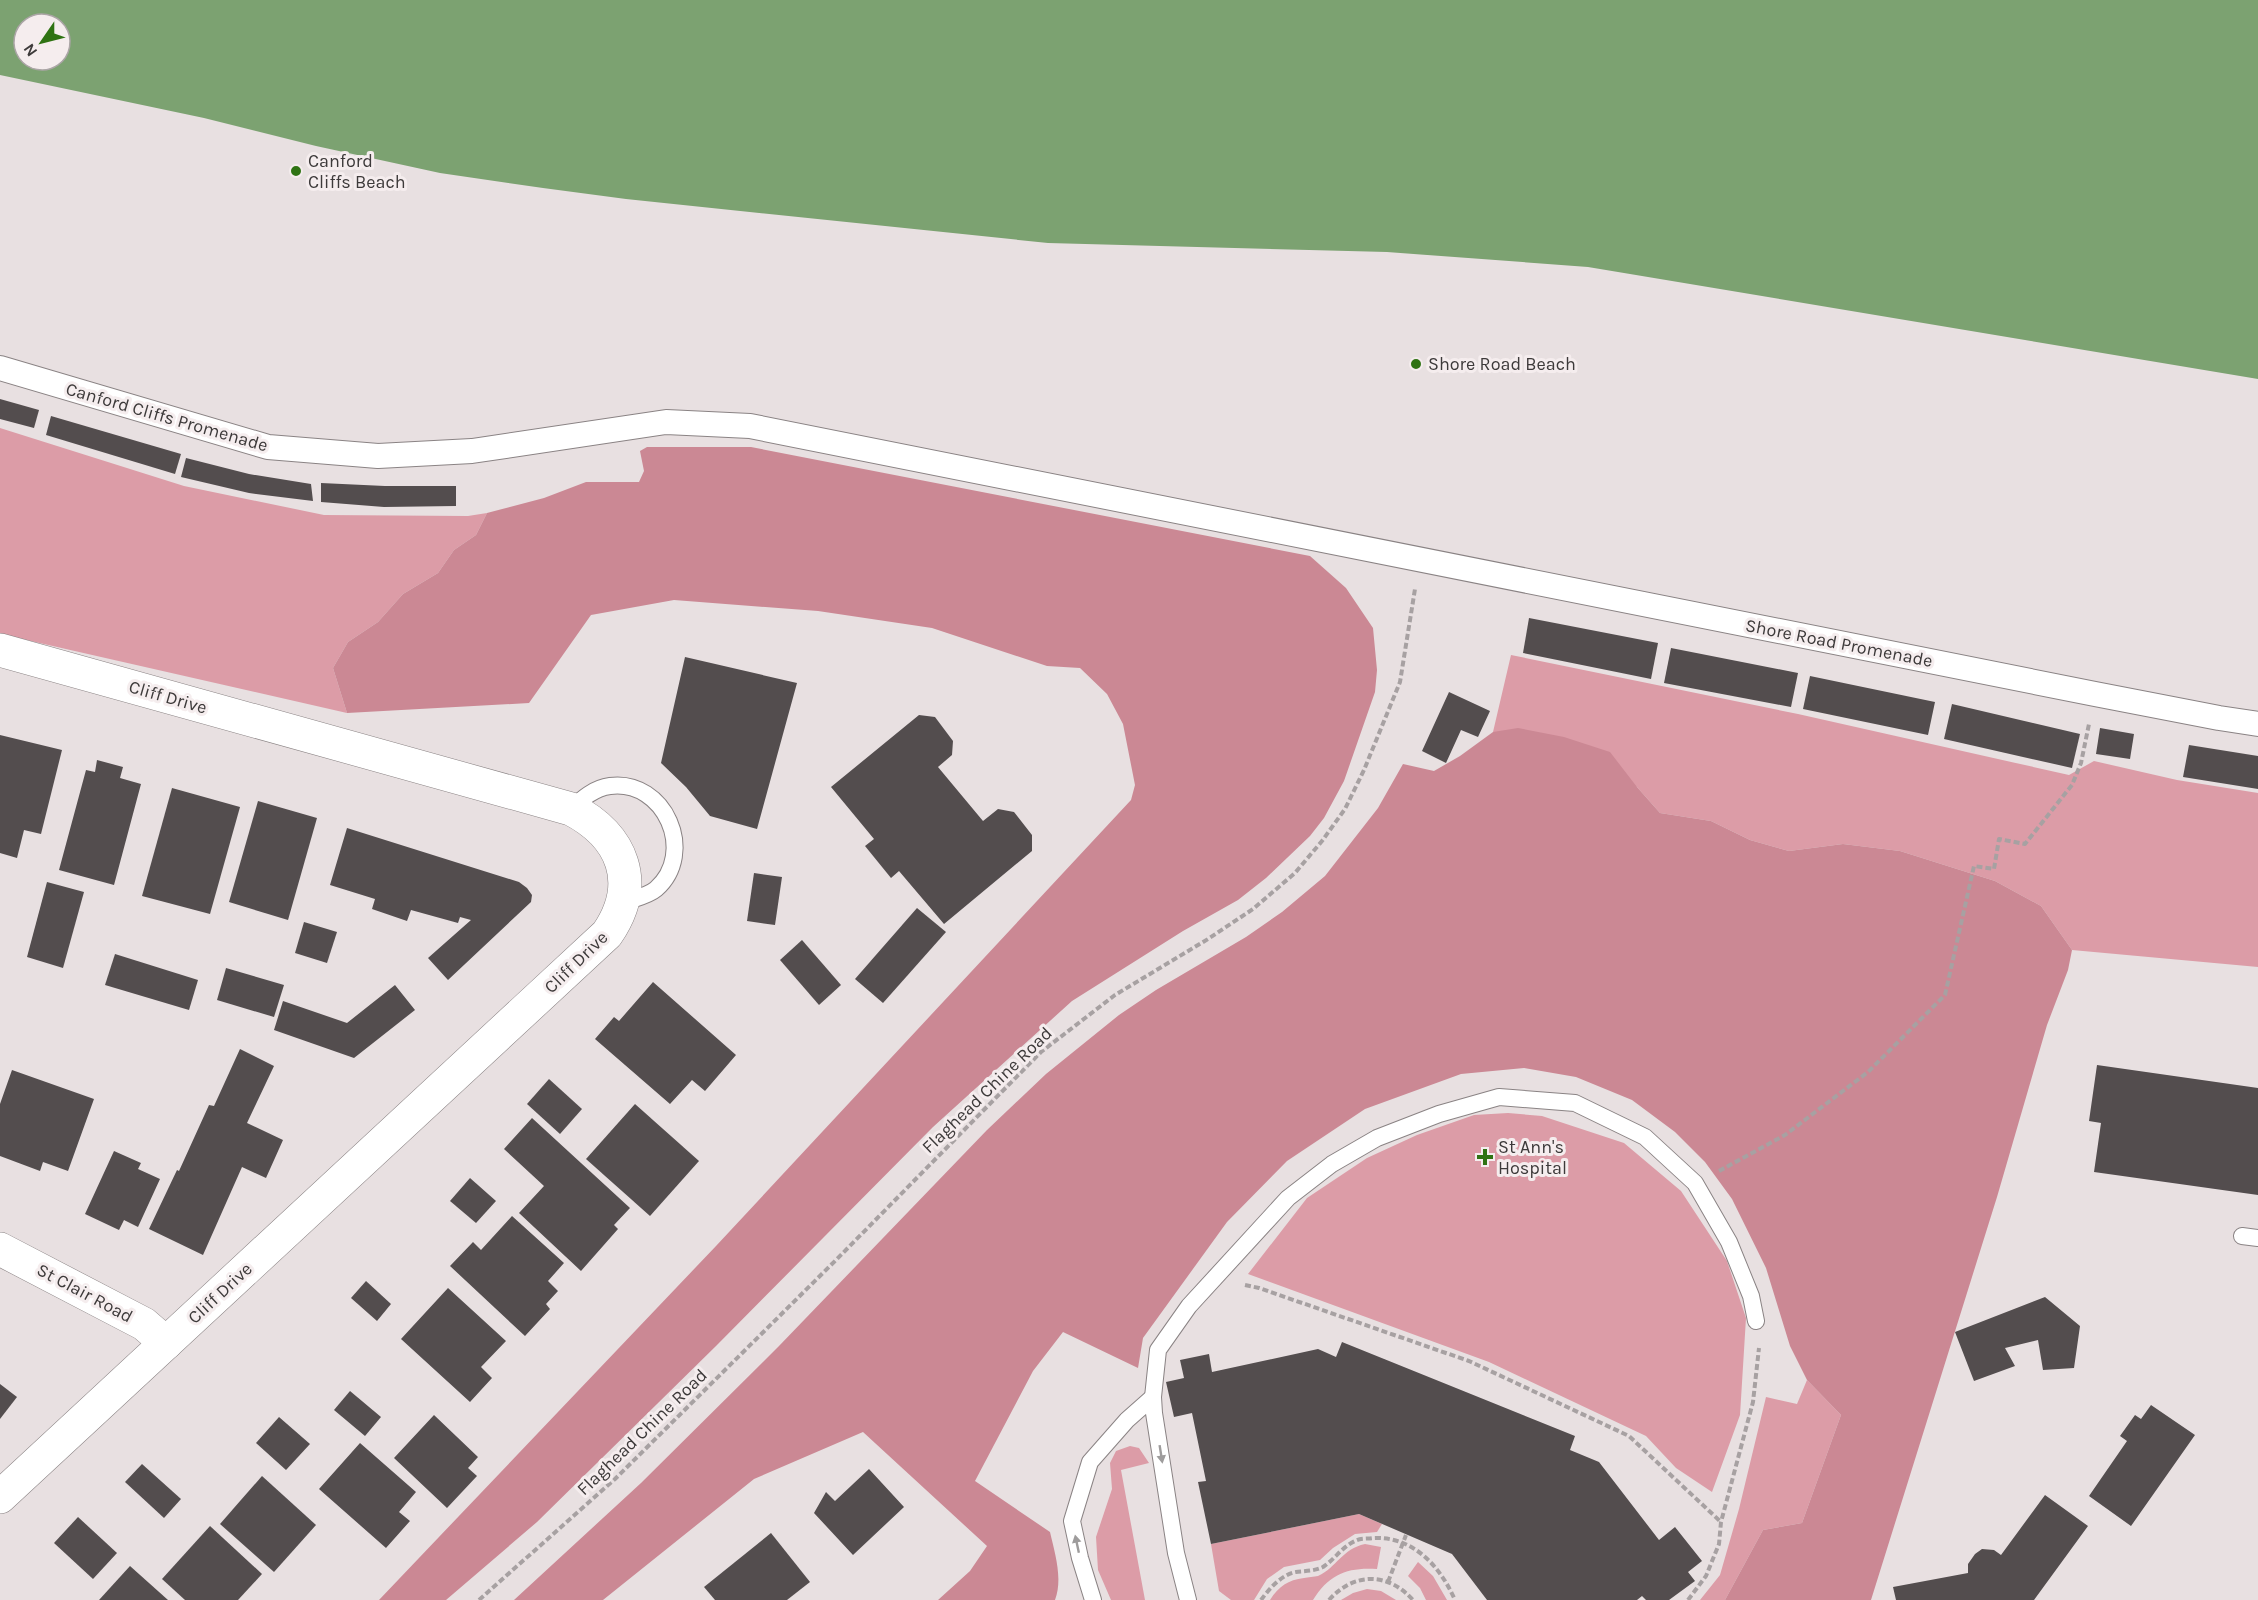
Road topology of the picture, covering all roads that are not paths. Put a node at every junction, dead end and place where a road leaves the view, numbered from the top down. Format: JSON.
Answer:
{"nodes":[{"id":1,"x":0,"y":369,"type":"edge"},
{"id":2,"x":1420,"y":559,"type":"joint"},
{"id":3,"x":0,"y":650,"type":"edge"},
{"id":4,"x":2258,"y":724,"type":"edge"},
{"id":5,"x":571,"y":809,"type":"junction"},
{"id":6,"x":622,"y":903,"type":"junction"},
{"id":7,"x":0,"y":1249,"type":"edge"},
{"id":8,"x":1756,"y":1320,"type":"road end"},
{"id":9,"x":166,"y":1342,"type":"junction"},
{"id":10,"x":1153,"y":1396,"type":"junction"},
{"id":11,"x":0,"y":1497,"type":"edge"},
{"id":12,"x":1093,"y":1600,"type":"edge"},
{"id":13,"x":1188,"y":1600,"type":"edge"}],
"edges":[{"from":1,"to":2,"type":"street","name":"Canford Cliffs Promenade"},
{"from":2,"to":4,"type":"street","name":"Shore Road Promenade"},
{"from":3,"to":5,"type":"street","name":"Cliff Drive"},
{"from":5,"to":6,"type":"street","name":"Cliff Drive"},
{"from":5,"to":6,"type":"lane"},
{"from":6,"to":9,"type":"street","name":"Cliff Drive"},
{"from":7,"to":9,"type":"street","name":"St Clair Road"},
{"from":8,"to":10,"type":"lane"},
{"from":9,"to":11,"type":"street","name":"Cliff Drive"},
{"from":12,"to":10,"type":"lane","one_way":true},
{"from":10,"to":13,"type":"lane","one_way":true}]}
